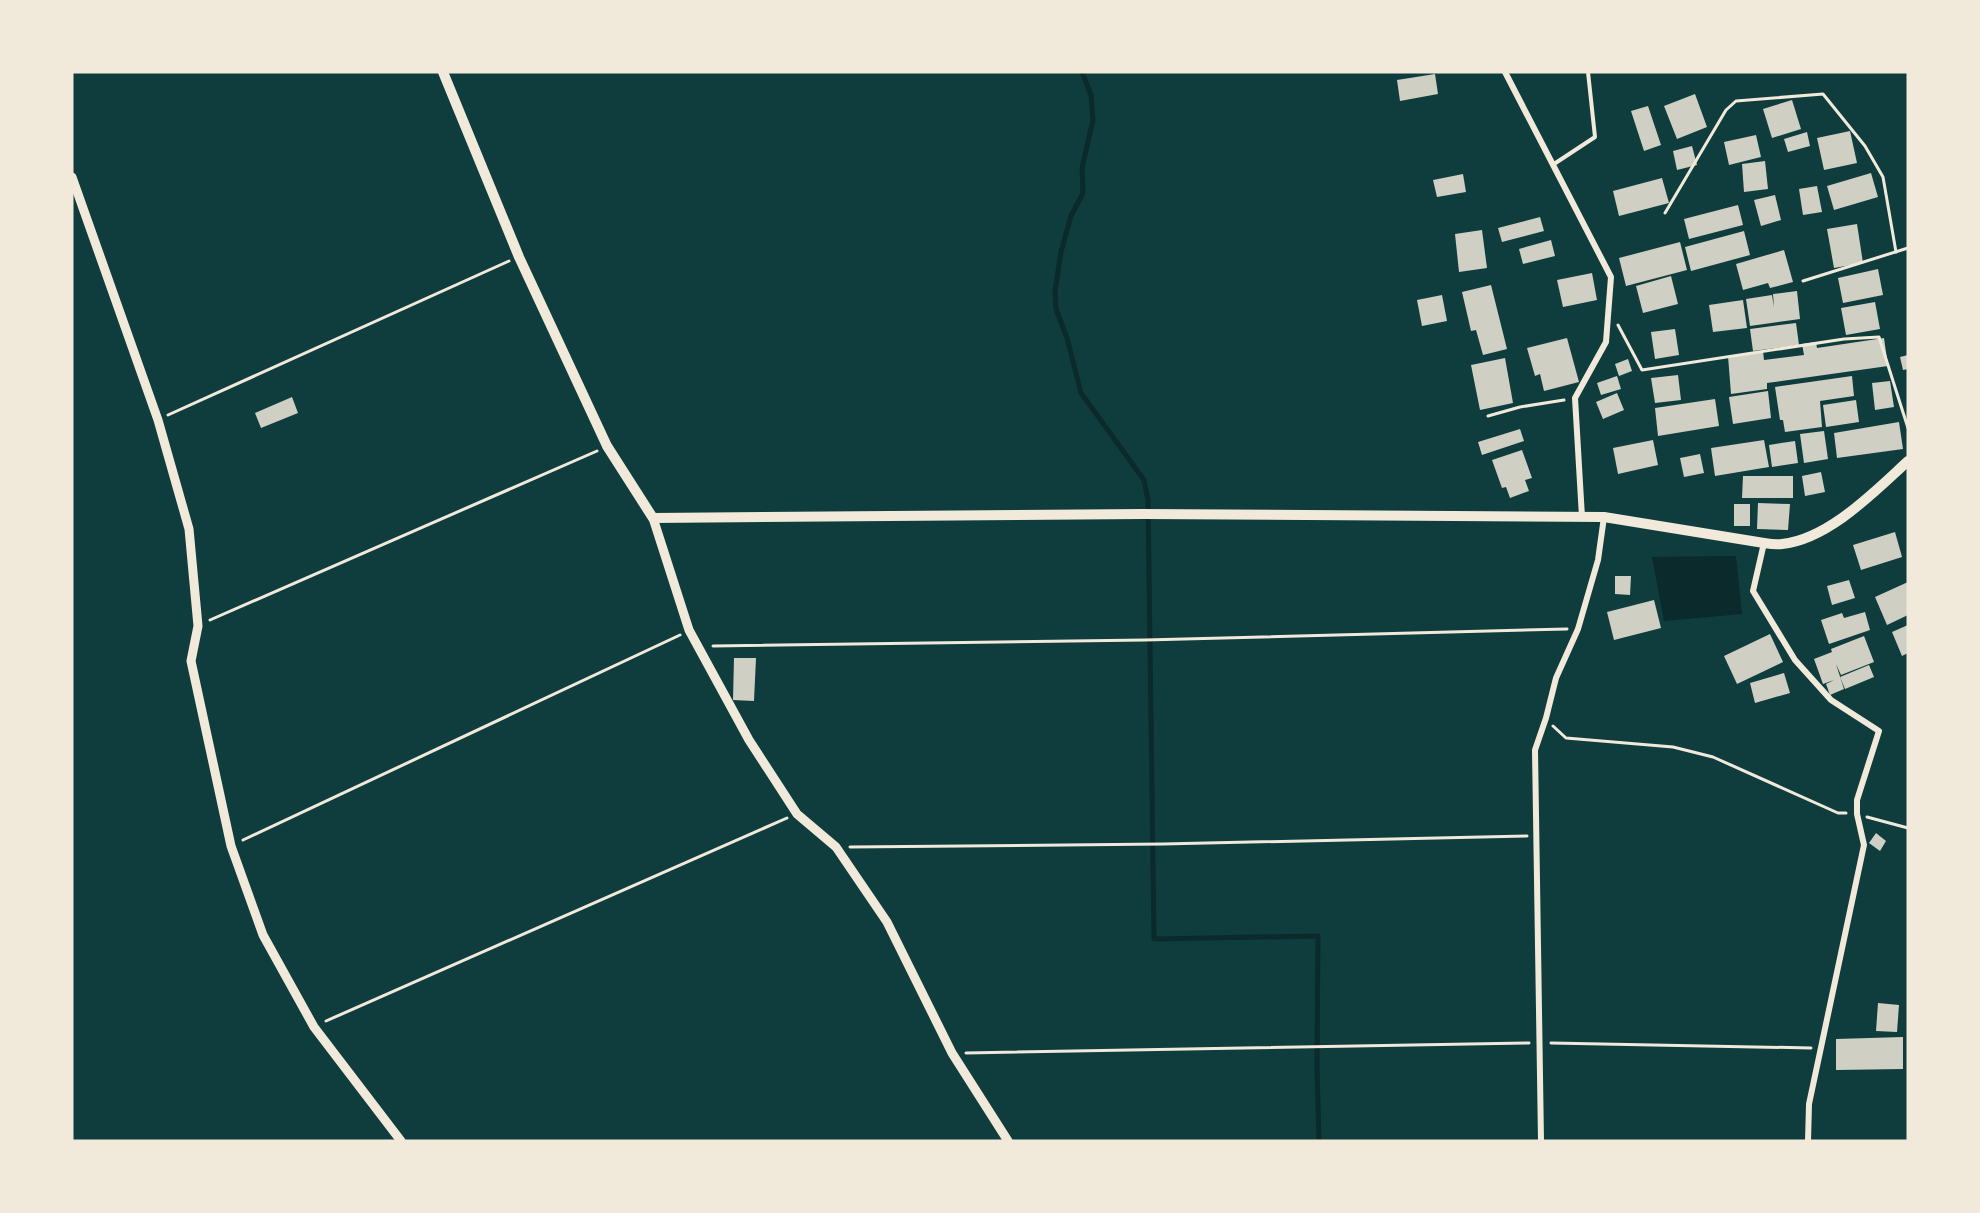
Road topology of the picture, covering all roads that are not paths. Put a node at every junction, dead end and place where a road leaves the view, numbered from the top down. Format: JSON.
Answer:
{"nodes":[{"id":1,"x":443,"y":72,"type":"edge"},
{"id":2,"x":1505,"y":72,"type":"edge"},
{"id":3,"x":1588,"y":72,"type":"edge"},
{"id":4,"x":1553,"y":165,"type":"junction"},
{"id":5,"x":72,"y":177,"type":"edge"},
{"id":6,"x":1908,"y":461,"type":"edge"},
{"id":7,"x":1582,"y":517,"type":"junction"},
{"id":8,"x":1604,"y":517,"type":"junction"},
{"id":9,"x":653,"y":518,"type":"junction"},
{"id":10,"x":1764,"y":543,"type":"junction"},
{"id":11,"x":401,"y":1141,"type":"edge"},
{"id":12,"x":1008,"y":1141,"type":"edge"},
{"id":13,"x":1541,"y":1141,"type":"edge"},
{"id":14,"x":1808,"y":1141,"type":"edge"}],
"edges":[{"from":1,"to":9,"type":"main road"},
{"from":2,"to":4,"type":"street"},
{"from":3,"to":4,"type":"lane"},
{"from":4,"to":7,"type":"street"},
{"from":5,"to":11,"type":"street"},
{"from":6,"to":10,"type":"main road"},
{"from":7,"to":8,"type":"main road"},
{"from":7,"to":9,"type":"main road"},
{"from":8,"to":10,"type":"main road"},
{"from":8,"to":13,"type":"street"},
{"from":9,"to":12,"type":"street"},
{"from":10,"to":14,"type":"street"}]}
